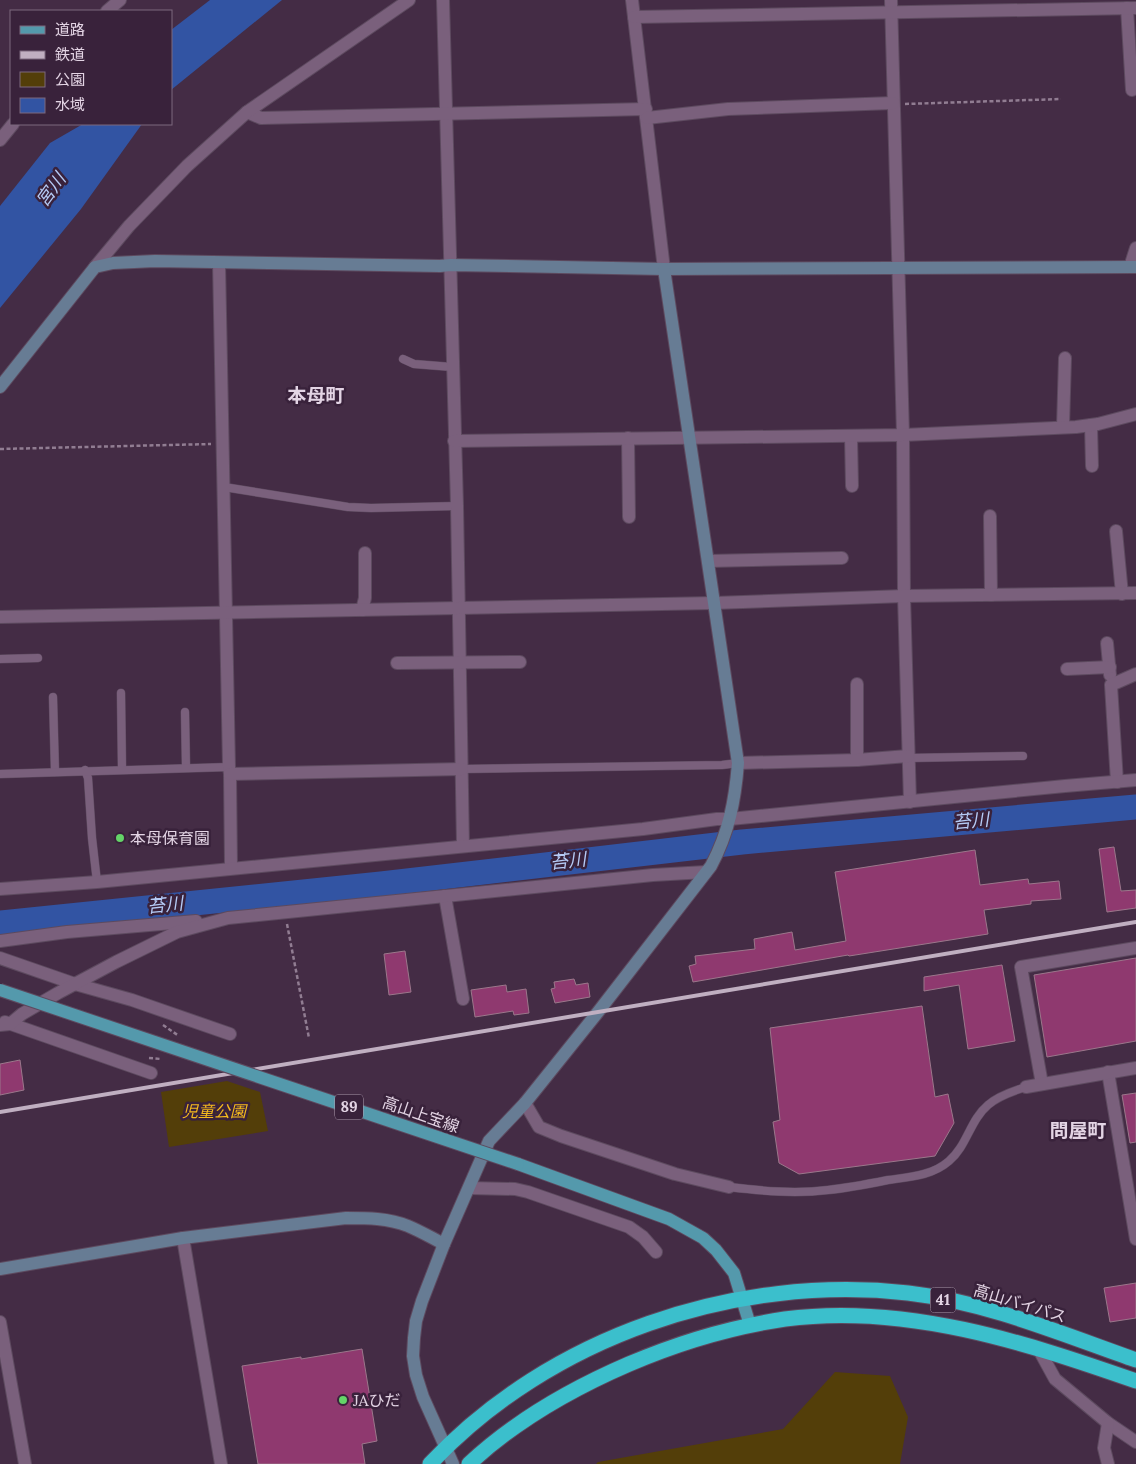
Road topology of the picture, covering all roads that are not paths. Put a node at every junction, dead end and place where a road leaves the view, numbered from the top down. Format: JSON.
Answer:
{"nodes":[{"id":1,"x":120,"y":0,"type":"edge"},
{"id":2,"x":410,"y":0,"type":"edge"},
{"id":3,"x":443,"y":0,"type":"edge"},
{"id":4,"x":632,"y":0,"type":"edge"},
{"id":5,"x":891,"y":6,"type":"edge"},
{"id":6,"x":1132,"y":8,"type":"edge"},
{"id":7,"x":108,"y":10,"type":"edge"},
{"id":8,"x":634,"y":17,"type":"junction"},
{"id":9,"x":1132,"y":90,"type":"dead end"},
{"id":10,"x":893,"y":103,"type":"junction"},
{"id":11,"x":247,"y":112,"type":"junction"},
{"id":12,"x":446,"y":114,"type":"junction"},
{"id":13,"x":646,"y":114,"type":"junction"},
{"id":14,"x":12,"y":125,"type":"edge"},
{"id":15,"x":0,"y":140,"type":"edge"},
{"id":16,"x":1136,"y":248,"type":"edge"},
{"id":17,"x":219,"y":263,"type":"junction"},
{"id":18,"x":451,"y":265,"type":"junction"},
{"id":19,"x":95,"y":267,"type":"junction"},
{"id":20,"x":1133,"y":267,"type":"edge"},
{"id":21,"x":898,"y":268,"type":"junction"},
{"id":22,"x":664,"y":269,"type":"junction"},
{"id":23,"x":1065,"y":358,"type":"dead end"},
{"id":24,"x":403,"y":359,"type":"dead end"},
{"id":25,"x":452,"y":367,"type":"junction"},
{"id":26,"x":0,"y":387,"type":"edge"},
{"id":27,"x":1136,"y":414,"type":"edge"},
{"id":28,"x":1091,"y":425,"type":"junction"},
{"id":29,"x":1063,"y":427,"type":"junction"},
{"id":30,"x":903,"y":435,"type":"junction"},
{"id":31,"x":851,"y":436,"type":"junction"},
{"id":32,"x":690,"y":437,"type":"junction"},
{"id":33,"x":628,"y":438,"type":"junction"},
{"id":34,"x":454,"y":441,"type":"junction"},
{"id":35,"x":1092,"y":466,"type":"dead end"},
{"id":36,"x":852,"y":486,"type":"dead end"},
{"id":37,"x":224,"y":487,"type":"junction"},
{"id":38,"x":457,"y":506,"type":"junction"},
{"id":39,"x":629,"y":516,"type":"dead end"},
{"id":40,"x":990,"y":516,"type":"dead end"},
{"id":41,"x":1116,"y":531,"type":"dead end"},
{"id":42,"x":364,"y":554,"type":"dead end"},
{"id":43,"x":842,"y":558,"type":"dead end"},
{"id":44,"x":708,"y":562,"type":"junction"},
{"id":45,"x":1122,"y":594,"type":"junction"},
{"id":46,"x":1136,"y":594,"type":"edge"},
{"id":47,"x":991,"y":595,"type":"junction"},
{"id":48,"x":904,"y":596,"type":"junction"},
{"id":49,"x":714,"y":603,"type":"junction"},
{"id":50,"x":458,"y":608,"type":"junction"},
{"id":51,"x":362,"y":610,"type":"junction"},
{"id":52,"x":225,"y":612,"type":"junction"},
{"id":53,"x":0,"y":617,"type":"edge"},
{"id":54,"x":1108,"y":643,"type":"dead end"},
{"id":55,"x":38,"y":658,"type":"dead end"},
{"id":56,"x":0,"y":659,"type":"edge"},
{"id":57,"x":459,"y":662,"type":"junction"},
{"id":58,"x":520,"y":662,"type":"dead end"},
{"id":59,"x":397,"y":664,"type":"dead end"},
{"id":60,"x":1110,"y":667,"type":"junction"},
{"id":61,"x":1067,"y":669,"type":"dead end"},
{"id":62,"x":1136,"y":674,"type":"edge"},
{"id":63,"x":857,"y":684,"type":"dead end"},
{"id":64,"x":1111,"y":685,"type":"junction"},
{"id":65,"x":122,"y":692,"type":"dead end"},
{"id":66,"x":52,"y":697,"type":"dead end"},
{"id":67,"x":185,"y":712,"type":"dead end"},
{"id":68,"x":1023,"y":756,"type":"dead end"},
{"id":69,"x":908,"y":757,"type":"junction"},
{"id":70,"x":857,"y":760,"type":"junction"},
{"id":71,"x":738,"y":763,"type":"junction"},
{"id":72,"x":186,"y":768,"type":"junction"},
{"id":73,"x":122,"y":769,"type":"junction"},
{"id":74,"x":462,"y":769,"type":"junction"},
{"id":75,"x":86,"y":770,"type":"junction"},
{"id":76,"x":230,"y":771,"type":"junction"},
{"id":77,"x":55,"y":772,"type":"junction"},
{"id":78,"x":0,"y":774,"type":"edge"},
{"id":79,"x":1136,"y":780,"type":"edge"},
{"id":80,"x":1117,"y":782,"type":"junction"},
{"id":81,"x":910,"y":802,"type":"junction"},
{"id":82,"x":729,"y":821,"type":"junction"},
{"id":83,"x":463,"y":846,"type":"junction"},
{"id":84,"x":231,"y":868,"type":"junction"},
{"id":85,"x":708,"y":869,"type":"junction"},
{"id":86,"x":97,"y":882,"type":"junction"},
{"id":87,"x":0,"y":890,"type":"edge"},
{"id":88,"x":445,"y":896,"type":"junction"},
{"id":89,"x":228,"y":918,"type":"junction"},
{"id":90,"x":0,"y":941,"type":"edge"},
{"id":91,"x":1136,"y":948,"type":"edge"},
{"id":92,"x":0,"y":958,"type":"edge"},
{"id":93,"x":75,"y":984,"type":"junction"},
{"id":94,"x":0,"y":990,"type":"edge"},
{"id":95,"x":464,"y":999,"type":"dead end"},
{"id":96,"x":3,"y":1023,"type":"edge"},
{"id":97,"x":230,"y":1034,"type":"dead end"},
{"id":98,"x":1136,"y":1068,"type":"edge"},
{"id":99,"x":1108,"y":1072,"type":"junction"},
{"id":100,"x":151,"y":1073,"type":"dead end"},
{"id":101,"x":1042,"y":1084,"type":"junction"},
{"id":102,"x":1026,"y":1087,"type":"joint"},
{"id":103,"x":525,"y":1103,"type":"junction"},
{"id":104,"x":729,"y":1187,"type":"joint"},
{"id":105,"x":469,"y":1188,"type":"junction"},
{"id":106,"x":183,"y":1238,"type":"junction"},
{"id":107,"x":1136,"y":1239,"type":"edge"},
{"id":108,"x":444,"y":1244,"type":"junction"},
{"id":109,"x":656,"y":1252,"type":"dead end"},
{"id":110,"x":0,"y":1269,"type":"edge"},
{"id":111,"x":742,"y":1298,"type":"junction"},
{"id":112,"x":0,"y":1322,"type":"edge"},
{"id":113,"x":750,"y":1325,"type":"junction"},
{"id":114,"x":1038,"y":1348,"type":"junction"},
{"id":115,"x":1136,"y":1360,"type":"edge"},
{"id":116,"x":1136,"y":1381,"type":"edge"},
{"id":117,"x":1108,"y":1423,"type":"junction"},
{"id":118,"x":1136,"y":1442,"type":"edge"},
{"id":119,"x":445,"y":1448,"type":"junction"},
{"id":120,"x":25,"y":1464,"type":"edge"},
{"id":121,"x":222,"y":1464,"type":"edge"},
{"id":122,"x":430,"y":1464,"type":"edge"},
{"id":123,"x":453,"y":1464,"type":"edge"},
{"id":124,"x":469,"y":1464,"type":"edge"},
{"id":125,"x":1108,"y":1464,"type":"edge"}],
"edges":[{"from":1,"to":7,"type":"street"},
{"from":2,"to":11,"type":"street"},
{"from":3,"to":12,"type":"street"},
{"from":4,"to":8,"type":"street"},
{"from":5,"to":6,"type":"street"},
{"from":5,"to":8,"type":"street"},
{"from":5,"to":10,"type":"street"},
{"from":6,"to":9,"type":"street"},
{"from":8,"to":13,"type":"street"},
{"from":10,"to":13,"type":"street"},
{"from":10,"to":21,"type":"street"},
{"from":11,"to":12,"type":"street"},
{"from":11,"to":19,"type":"street"},
{"from":12,"to":13,"type":"street"},
{"from":12,"to":18,"type":"street"},
{"from":13,"to":22,"type":"street"},
{"from":14,"to":15,"type":"street"},
{"from":16,"to":20,"type":"street"},
{"from":17,"to":18,"type":"street"},
{"from":17,"to":19,"type":"street"},
{"from":17,"to":37,"type":"street"},
{"from":18,"to":22,"type":"street"},
{"from":18,"to":25,"type":"street"},
{"from":19,"to":26,"type":"street"},
{"from":20,"to":21,"type":"street"},
{"from":21,"to":22,"type":"street"},
{"from":21,"to":30,"type":"street"},
{"from":22,"to":32,"type":"street"},
{"from":23,"to":29,"type":"street"},
{"from":24,"to":25,"type":"lane"},
{"from":25,"to":34,"type":"street"},
{"from":27,"to":28,"type":"street"},
{"from":28,"to":29,"type":"street"},
{"from":28,"to":35,"type":"street"},
{"from":29,"to":30,"type":"street"},
{"from":30,"to":31,"type":"street"},
{"from":30,"to":48,"type":"street"},
{"from":31,"to":32,"type":"street"},
{"from":31,"to":36,"type":"street"},
{"from":32,"to":33,"type":"street"},
{"from":32,"to":44,"type":"street"},
{"from":33,"to":34,"type":"street"},
{"from":33,"to":39,"type":"street"},
{"from":34,"to":38,"type":"street"},
{"from":37,"to":38,"type":"lane"},
{"from":37,"to":52,"type":"street"},
{"from":38,"to":50,"type":"street"},
{"from":40,"to":47,"type":"street"},
{"from":41,"to":45,"type":"street"},
{"from":42,"to":51,"type":"street"},
{"from":43,"to":44,"type":"street"},
{"from":44,"to":49,"type":"street"},
{"from":45,"to":46,"type":"street"},
{"from":45,"to":47,"type":"street"},
{"from":47,"to":48,"type":"street"},
{"from":48,"to":49,"type":"street"},
{"from":48,"to":69,"type":"street"},
{"from":49,"to":50,"type":"street"},
{"from":49,"to":71,"type":"street"},
{"from":50,"to":51,"type":"street"},
{"from":50,"to":57,"type":"street"},
{"from":51,"to":52,"type":"street"},
{"from":52,"to":53,"type":"street"},
{"from":52,"to":76,"type":"street"},
{"from":54,"to":60,"type":"street"},
{"from":55,"to":56,"type":"lane"},
{"from":57,"to":58,"type":"street"},
{"from":57,"to":59,"type":"street"},
{"from":57,"to":74,"type":"street"},
{"from":60,"to":61,"type":"street"},
{"from":60,"to":64,"type":"street"},
{"from":62,"to":64,"type":"street"},
{"from":63,"to":70,"type":"street"},
{"from":64,"to":80,"type":"street"},
{"from":65,"to":73,"type":"lane"},
{"from":66,"to":77,"type":"lane"},
{"from":67,"to":72,"type":"lane"},
{"from":68,"to":69,"type":"lane"},
{"from":69,"to":70,"type":"street"},
{"from":69,"to":81,"type":"street"},
{"from":70,"to":71,"type":"street"},
{"from":71,"to":74,"type":"lane"},
{"from":71,"to":82,"type":"street"},
{"from":72,"to":73,"type":"lane"},
{"from":72,"to":76,"type":"lane"},
{"from":73,"to":75,"type":"lane"},
{"from":74,"to":76,"type":"street"},
{"from":74,"to":83,"type":"street"},
{"from":75,"to":77,"type":"lane"},
{"from":75,"to":86,"type":"lane"},
{"from":76,"to":84,"type":"street"},
{"from":77,"to":78,"type":"lane"},
{"from":79,"to":80,"type":"street"},
{"from":80,"to":81,"type":"street"},
{"from":81,"to":82,"type":"street"},
{"from":82,"to":83,"type":"street"},
{"from":82,"to":85,"type":"street"},
{"from":83,"to":84,"type":"street"},
{"from":84,"to":86,"type":"street"},
{"from":85,"to":88,"type":"street"},
{"from":85,"to":103,"type":"street"},
{"from":86,"to":87,"type":"street"},
{"from":88,"to":89,"type":"street"},
{"from":88,"to":95,"type":"street"},
{"from":89,"to":90,"type":"street"},
{"from":89,"to":93,"type":"street"},
{"from":91,"to":101,"type":"street"},
{"from":92,"to":93,"type":"street"},
{"from":93,"to":96,"type":"street"},
{"from":93,"to":97,"type":"street"},
{"from":94,"to":111,"type":"main road","name":"高山上宝線","number":"89","bridge":true},
{"from":96,"to":100,"type":"street"},
{"from":98,"to":99,"type":"street"},
{"from":99,"to":101,"type":"street"},
{"from":99,"to":107,"type":"street"},
{"from":101,"to":102,"type":"street"},
{"from":102,"to":104,"type":"lane"},
{"from":103,"to":104,"type":"street"},
{"from":103,"to":105,"type":"street"},
{"from":105,"to":108,"type":"street"},
{"from":105,"to":109,"type":"street"},
{"from":106,"to":108,"type":"street"},
{"from":106,"to":110,"type":"street"},
{"from":106,"to":121,"type":"street"},
{"from":108,"to":119,"type":"street"},
{"from":111,"to":113,"type":"main road","name":"高山上宝線","number":"89"},
{"from":111,"to":115,"type":"highway","name":"高山バイパス","number":"41"},
{"from":111,"to":119,"type":"highway","number":"41"},
{"from":112,"to":120,"type":"street"},
{"from":113,"to":114,"type":"highway","number":"41"},
{"from":113,"to":124,"type":"highway","number":"41"},
{"from":114,"to":116,"type":"highway","number":"41"},
{"from":114,"to":117,"type":"street"},
{"from":117,"to":118,"type":"street"},
{"from":117,"to":125,"type":"street"},
{"from":119,"to":122,"type":"highway","number":"41"},
{"from":119,"to":123,"type":"street"}]}
